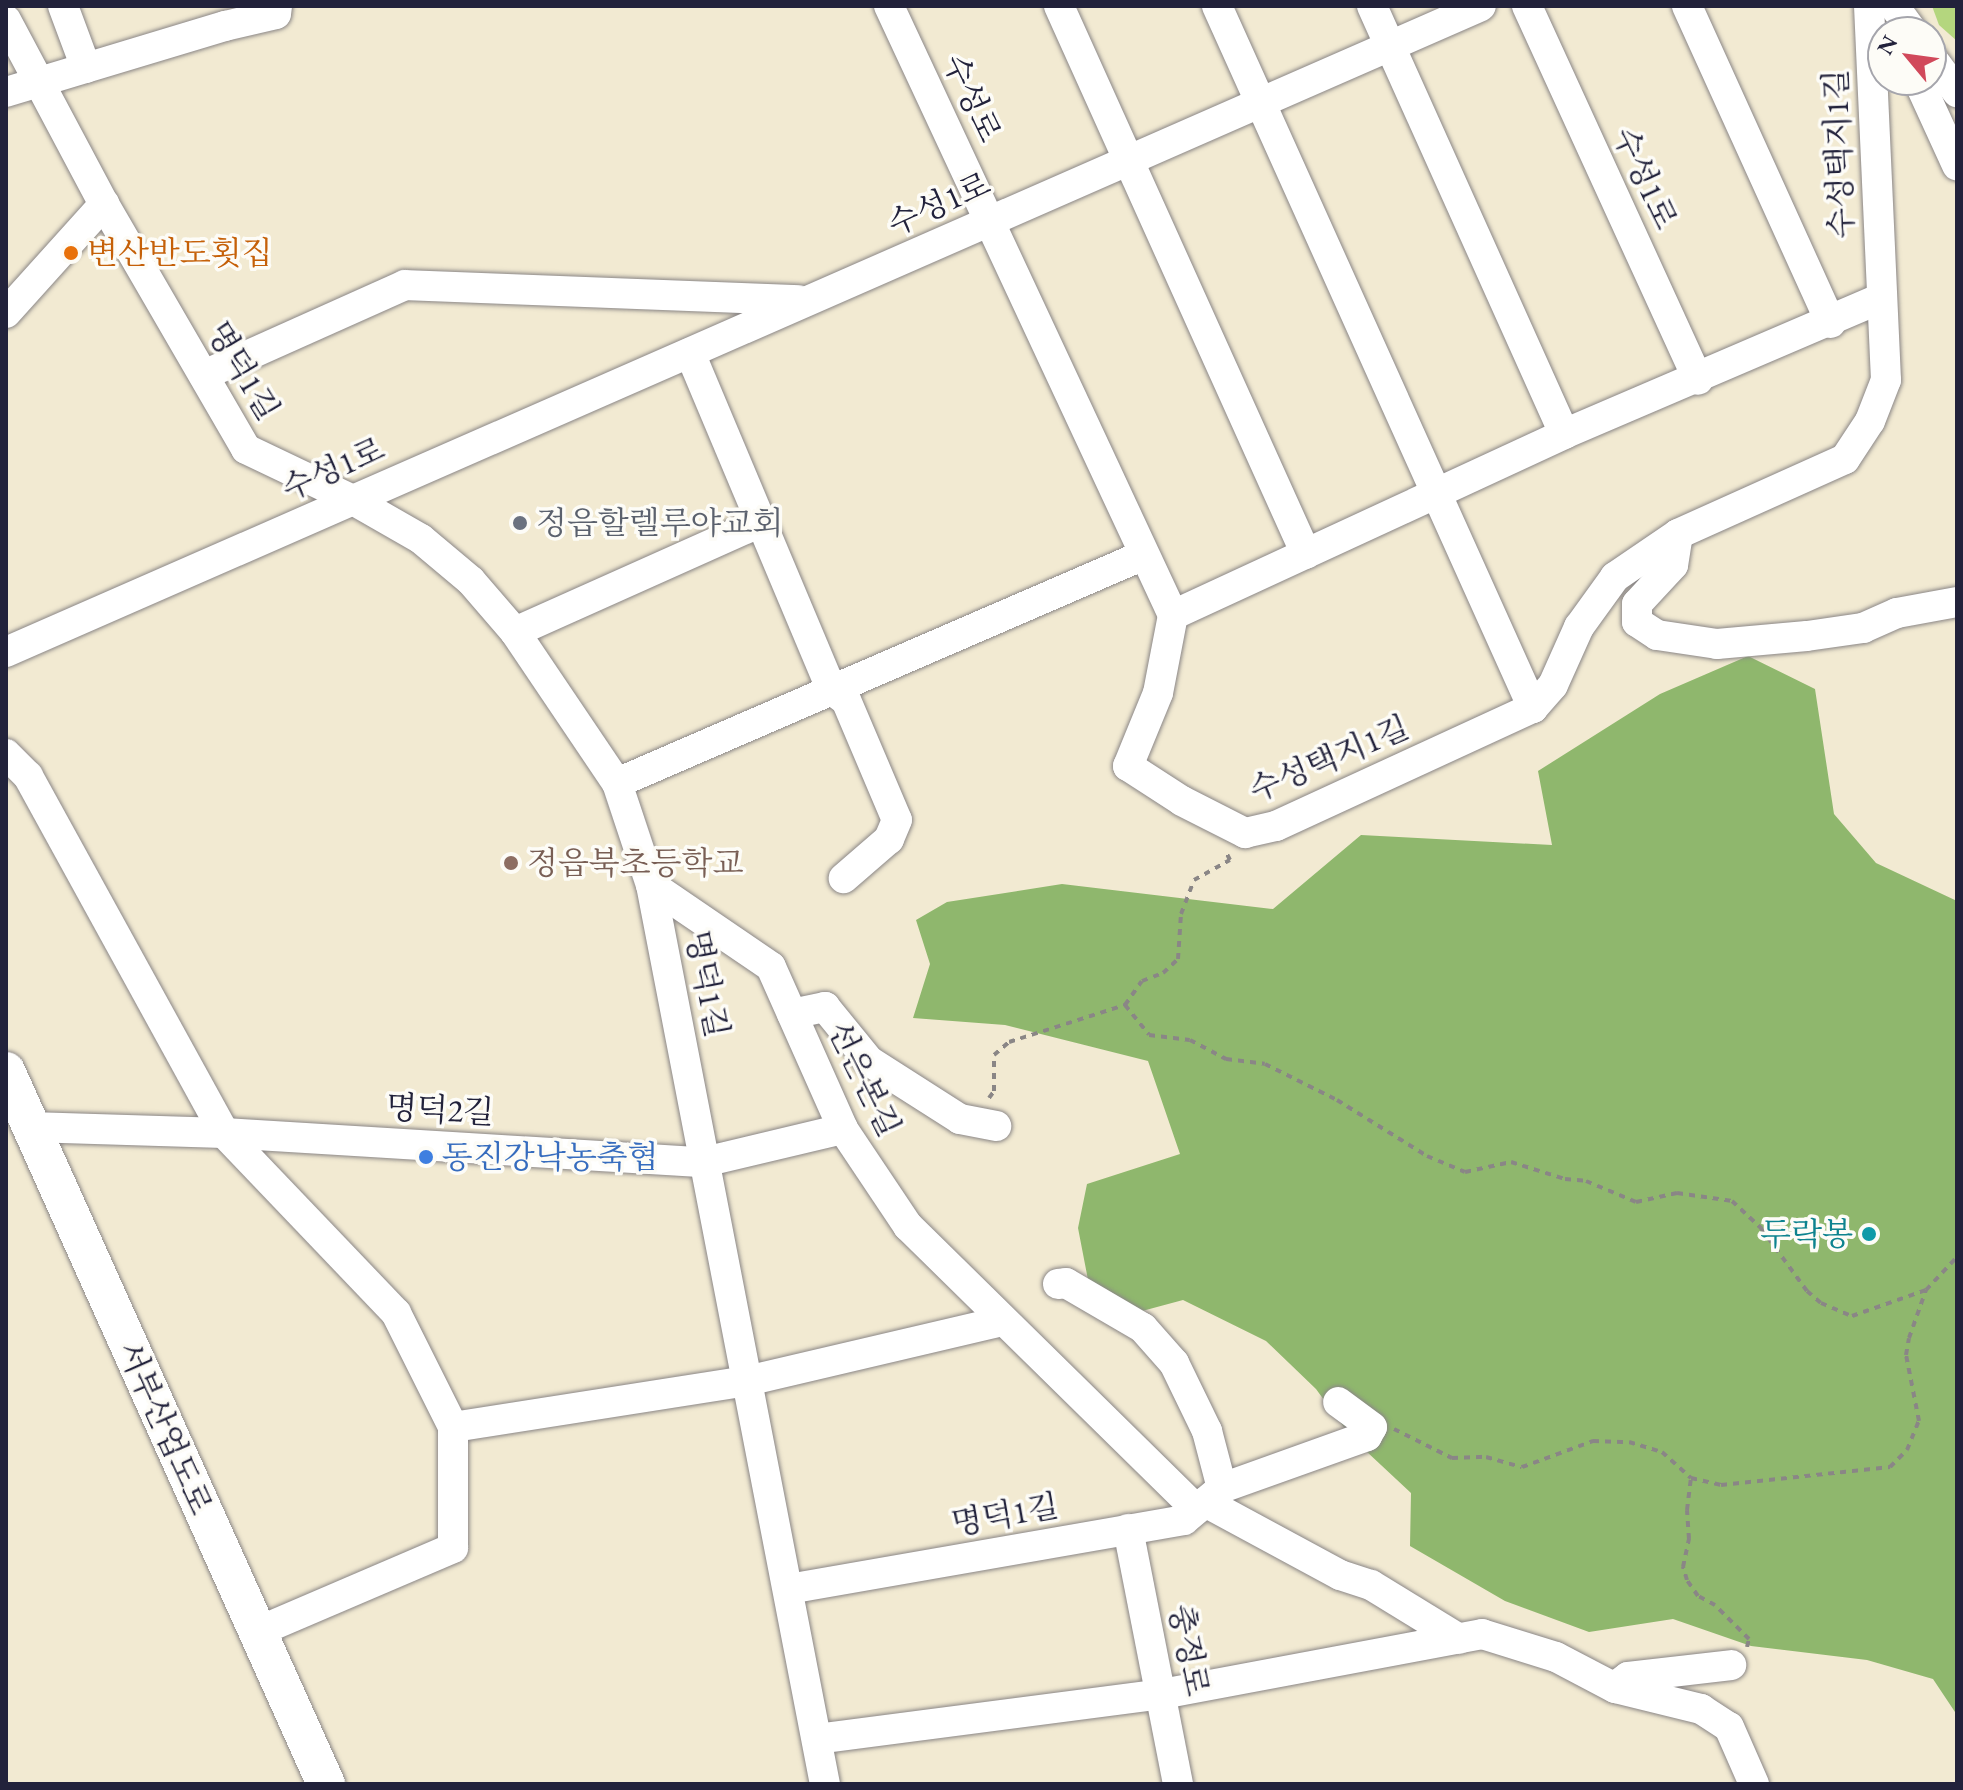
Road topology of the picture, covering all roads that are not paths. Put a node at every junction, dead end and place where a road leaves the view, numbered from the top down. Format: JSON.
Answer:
{"nodes":[{"id":1,"x":63,"y":6,"type":"edge"},
{"id":2,"x":277,"y":6,"type":"edge"},
{"id":3,"x":889,"y":6,"type":"edge"},
{"id":4,"x":1059,"y":6,"type":"edge"},
{"id":5,"x":1217,"y":6,"type":"edge"},
{"id":6,"x":1372,"y":6,"type":"edge"},
{"id":7,"x":1481,"y":6,"type":"edge"},
{"id":8,"x":1527,"y":6,"type":"edge"},
{"id":9,"x":1687,"y":6,"type":"edge"},
{"id":10,"x":1869,"y":6,"type":"edge"},
{"id":11,"x":222,"y":16,"type":"edge"},
{"id":12,"x":6,"y":20,"type":"edge"},
{"id":13,"x":1390,"y":46,"type":"junction"},
{"id":14,"x":86,"y":68,"type":"junction"},
{"id":15,"x":41,"y":84,"type":"junction"},
{"id":16,"x":6,"y":92,"type":"edge"},
{"id":17,"x":1925,"y":96,"type":"edge"},
{"id":18,"x":1260,"y":102,"type":"junction"},
{"id":19,"x":1129,"y":161,"type":"junction"},
{"id":20,"x":1957,"y":165,"type":"edge"},
{"id":21,"x":104,"y":204,"type":"junction"},
{"id":22,"x":990,"y":221,"type":"junction"},
{"id":23,"x":1881,"y":298,"type":"junction"},
{"id":24,"x":808,"y":301,"type":"junction"},
{"id":25,"x":6,"y":313,"type":"edge"},
{"id":26,"x":1831,"y":323,"type":"junction"},
{"id":27,"x":690,"y":353,"type":"junction"},
{"id":28,"x":204,"y":375,"type":"junction"},
{"id":29,"x":1698,"y":380,"type":"junction"},
{"id":30,"x":1564,"y":434,"type":"junction"},
{"id":31,"x":1437,"y":494,"type":"junction"},
{"id":32,"x":353,"y":500,"type":"junction"},
{"id":33,"x":759,"y":523,"type":"junction"},
{"id":34,"x":1678,"y":534,"type":"junction"},
{"id":35,"x":1306,"y":554,"type":"junction"},
{"id":36,"x":1144,"y":555,"type":"junction"},
{"id":37,"x":1957,"y":602,"type":"edge"},
{"id":38,"x":1173,"y":615,"type":"junction"},
{"id":39,"x":515,"y":632,"type":"junction"},
{"id":40,"x":6,"y":652,"type":"edge"},
{"id":41,"x":832,"y":690,"type":"junction"},
{"id":42,"x":1533,"y":708,"type":"junction"},
{"id":43,"x":6,"y":754,"type":"edge"},
{"id":44,"x":617,"y":783,"type":"junction"},
{"id":45,"x":844,"y":878,"type":"dead end"},
{"id":46,"x":651,"y":885,"type":"junction"},
{"id":47,"x":792,"y":1014,"type":"junction"},
{"id":48,"x":6,"y":1071,"type":"edge"},
{"id":49,"x":982,"y":1123,"type":"road end"},
{"id":50,"x":18,"y":1127,"type":"edge"},
{"id":51,"x":843,"y":1129,"type":"junction"},
{"id":52,"x":224,"y":1133,"type":"junction"},
{"id":53,"x":704,"y":1162,"type":"junction"},
{"id":54,"x":1058,"y":1284,"type":"dead end"},
{"id":55,"x":1003,"y":1321,"type":"junction"},
{"id":56,"x":747,"y":1381,"type":"junction"},
{"id":57,"x":1338,"y":1402,"type":"dead end"},
{"id":58,"x":453,"y":1427,"type":"junction"},
{"id":59,"x":1208,"y":1500,"type":"junction"},
{"id":60,"x":1128,"y":1529,"type":"junction"},
{"id":61,"x":789,"y":1589,"type":"junction"},
{"id":62,"x":257,"y":1632,"type":"junction"},
{"id":63,"x":1459,"y":1639,"type":"junction"},
{"id":64,"x":1731,"y":1665,"type":"road end"},
{"id":65,"x":1615,"y":1688,"type":"junction"},
{"id":66,"x":1162,"y":1694,"type":"junction"},
{"id":67,"x":817,"y":1739,"type":"junction"},
{"id":68,"x":326,"y":1784,"type":"edge"},
{"id":69,"x":825,"y":1784,"type":"edge"},
{"id":70,"x":1178,"y":1784,"type":"edge"},
{"id":71,"x":1754,"y":1784,"type":"edge"}],
"edges":[{"from":1,"to":14,"type":"street"},
{"from":2,"to":11,"type":"street"},
{"from":3,"to":22,"type":"street","name":"수성로"},
{"from":4,"to":19,"type":"street"},
{"from":5,"to":18,"type":"street"},
{"from":6,"to":13,"type":"street"},
{"from":7,"to":13,"type":"street","name":"수성1로"},
{"from":8,"to":29,"type":"street","name":"수성1로"},
{"from":9,"to":26,"type":"street"},
{"from":10,"to":23,"type":"street","name":"수성택지1길"},
{"from":11,"to":14,"type":"street"},
{"from":12,"to":15,"type":"street","name":"명덕1길"},
{"from":13,"to":18,"type":"street","name":"수성1로"},
{"from":13,"to":30,"type":"street"},
{"from":14,"to":15,"type":"street"},
{"from":15,"to":16,"type":"street"},
{"from":15,"to":21,"type":"street","name":"명덕1길"},
{"from":17,"to":20,"type":"street"},
{"from":18,"to":19,"type":"street","name":"수성1로"},
{"from":18,"to":31,"type":"street"},
{"from":19,"to":22,"type":"street","name":"수성1로"},
{"from":19,"to":35,"type":"street"},
{"from":21,"to":25,"type":"street"},
{"from":21,"to":28,"type":"street","name":"명덕1길"},
{"from":22,"to":24,"type":"street","name":"수성1로"},
{"from":22,"to":36,"type":"street"},
{"from":23,"to":26,"type":"street"},
{"from":23,"to":34,"type":"street","name":"수성택지1길"},
{"from":24,"to":27,"type":"street","name":"수성1로"},
{"from":24,"to":28,"type":"street"},
{"from":26,"to":29,"type":"street"},
{"from":27,"to":32,"type":"street","name":"수성1로"},
{"from":27,"to":33,"type":"street"},
{"from":28,"to":32,"type":"street","name":"명덕1길"},
{"from":29,"to":30,"type":"street"},
{"from":30,"to":31,"type":"street"},
{"from":31,"to":35,"type":"street"},
{"from":31,"to":42,"type":"street"},
{"from":32,"to":39,"type":"street","name":"명덕1길"},
{"from":32,"to":40,"type":"street","name":"수성1로"},
{"from":33,"to":39,"type":"street"},
{"from":33,"to":41,"type":"street"},
{"from":34,"to":37,"type":"street"},
{"from":34,"to":42,"type":"street","name":"수성택지1길"},
{"from":35,"to":38,"type":"street"},
{"from":36,"to":38,"type":"street"},
{"from":36,"to":41,"type":"street"},
{"from":38,"to":42,"type":"street","name":"수성택지1길"},
{"from":39,"to":44,"type":"street","name":"명덕1길"},
{"from":41,"to":44,"type":"street"},
{"from":41,"to":45,"type":"street"},
{"from":43,"to":52,"type":"street"},
{"from":44,"to":46,"type":"street","name":"명덕1길"},
{"from":46,"to":47,"type":"street","name":"선은본길"},
{"from":46,"to":53,"type":"street","name":"명덕1길"},
{"from":47,"to":49,"type":"street"},
{"from":47,"to":51,"type":"street","name":"선은본길"},
{"from":48,"to":50,"type":"main road","name":"서부산업도로"},
{"from":50,"to":52,"type":"street","name":"명덕2길"},
{"from":50,"to":62,"type":"main road","name":"서부산업도로"},
{"from":51,"to":53,"type":"street","name":"명덕2길"},
{"from":51,"to":55,"type":"street","name":"선은본길"},
{"from":52,"to":53,"type":"street","name":"명덕2길"},
{"from":52,"to":58,"type":"street"},
{"from":53,"to":56,"type":"street","name":"명덕1길"},
{"from":54,"to":59,"type":"street"},
{"from":55,"to":56,"type":"street"},
{"from":55,"to":59,"type":"street","name":"선은본길"},
{"from":56,"to":58,"type":"street"},
{"from":56,"to":61,"type":"street","name":"명덕1길"},
{"from":57,"to":59,"type":"street"},
{"from":58,"to":62,"type":"street"},
{"from":59,"to":60,"type":"street","name":"명덕1길"},
{"from":59,"to":63,"type":"street","name":"선은본길"},
{"from":60,"to":61,"type":"street","name":"명덕1길"},
{"from":60,"to":66,"type":"street","name":"충정로"},
{"from":61,"to":67,"type":"street","name":"명덕1길"},
{"from":62,"to":68,"type":"main road","name":"서부산업도로"},
{"from":63,"to":65,"type":"street"},
{"from":63,"to":66,"type":"street"},
{"from":64,"to":65,"type":"street"},
{"from":65,"to":71,"type":"street"},
{"from":66,"to":67,"type":"street"},
{"from":66,"to":70,"type":"street","name":"충정로"},
{"from":67,"to":69,"type":"street","name":"명덕1길"}]}
